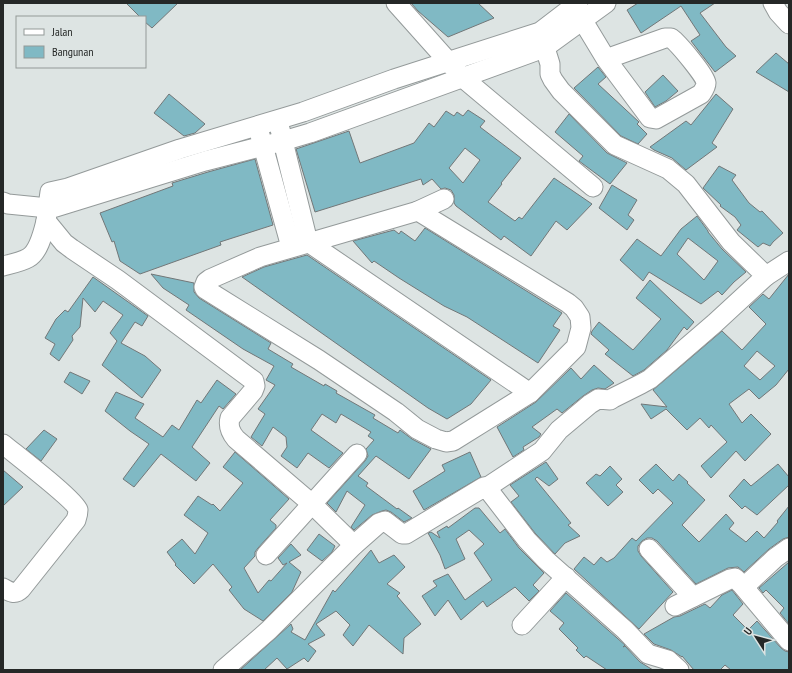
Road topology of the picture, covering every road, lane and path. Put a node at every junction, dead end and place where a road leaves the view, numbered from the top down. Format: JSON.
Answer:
{"nodes":[{"id":1,"x":396,"y":3,"type":"edge"},
{"id":2,"x":606,"y":3,"type":"edge"},
{"id":3,"x":773,"y":4,"type":"edge"},
{"id":4,"x":581,"y":12,"type":"edge"},
{"id":5,"x":789,"y":24,"type":"edge"},
{"id":6,"x":542,"y":40,"type":"junction"},
{"id":7,"x":606,"y":59,"type":"junction"},
{"id":8,"x":449,"y":61,"type":"junction"},
{"id":9,"x":463,"y":78,"type":"junction"},
{"id":10,"x":278,"y":120,"type":"junction"},
{"id":11,"x":258,"y":127,"type":"junction"},
{"id":12,"x":283,"y":141,"type":"junction"},
{"id":13,"x":262,"y":146,"type":"junction"},
{"id":14,"x":593,"y":186,"type":"dead end"},
{"id":15,"x":444,"y":199,"type":"dead end"},
{"id":16,"x":3,"y":202,"type":"edge"},
{"id":17,"x":48,"y":207,"type":"junction"},
{"id":18,"x":418,"y":211,"type":"junction"},
{"id":19,"x":345,"y":232,"type":"junction"},
{"id":20,"x":299,"y":245,"type":"junction"},
{"id":21,"x":789,"y":261,"type":"edge"},
{"id":22,"x":341,"y":265,"type":"junction"},
{"id":23,"x":3,"y":266,"type":"edge"},
{"id":24,"x":766,"y":276,"type":"junction"},
{"id":25,"x":530,"y":392,"type":"junction"},
{"id":26,"x":3,"y":444,"type":"edge"},
{"id":27,"x":358,"y":454,"type":"dead end"},
{"id":28,"x":486,"y":488,"type":"junction"},
{"id":29,"x":312,"y":504,"type":"junction"},
{"id":30,"x":354,"y":545,"type":"junction"},
{"id":31,"x":789,"y":548,"type":"edge"},
{"id":32,"x":649,"y":549,"type":"dead end"},
{"id":33,"x":266,"y":555,"type":"dead end"},
{"id":34,"x":566,"y":577,"type":"junction"},
{"id":35,"x":744,"y":587,"type":"junction"},
{"id":36,"x":3,"y":588,"type":"edge"},
{"id":37,"x":693,"y":597,"type":"junction"},
{"id":38,"x":675,"y":606,"type":"dead end"},
{"id":39,"x":522,"y":626,"type":"dead end"},
{"id":40,"x":789,"y":641,"type":"edge"},
{"id":41,"x":223,"y":670,"type":"edge"},
{"id":42,"x":679,"y":670,"type":"edge"}],
"edges":[{"from":1,"to":8,"type":"street"},
{"from":2,"to":4,"type":"street"},
{"from":3,"to":5,"type":"street"},
{"from":4,"to":6,"type":"street"},
{"from":4,"to":7,"type":"street"},
{"from":6,"to":8,"type":"street"},
{"from":6,"to":9,"type":"street"},
{"from":6,"to":24,"type":"street"},
{"from":7,"to":7,"type":"street"},
{"from":8,"to":9,"type":"street"},
{"from":8,"to":10,"type":"street"},
{"from":9,"to":12,"type":"street"},
{"from":9,"to":14,"type":"street"},
{"from":10,"to":11,"type":"street"},
{"from":10,"to":12,"type":"street"},
{"from":11,"to":13,"type":"street"},
{"from":11,"to":17,"type":"street"},
{"from":12,"to":13,"type":"street"},
{"from":12,"to":20,"type":"street"},
{"from":13,"to":17,"type":"street"},
{"from":13,"to":20,"type":"street"},
{"from":15,"to":18,"type":"street"},
{"from":16,"to":17,"type":"street"},
{"from":17,"to":23,"type":"street"},
{"from":17,"to":29,"type":"street"},
{"from":18,"to":19,"type":"street"},
{"from":18,"to":25,"type":"street"},
{"from":19,"to":20,"type":"street"},
{"from":19,"to":22,"type":"street"},
{"from":20,"to":22,"type":"street"},
{"from":20,"to":25,"type":"street"},
{"from":21,"to":24,"type":"street"},
{"from":22,"to":25,"type":"street"},
{"from":24,"to":28,"type":"street"},
{"from":26,"to":36,"type":"street"},
{"from":27,"to":29,"type":"street"},
{"from":28,"to":30,"type":"street"},
{"from":28,"to":34,"type":"street"},
{"from":29,"to":30,"type":"street"},
{"from":29,"to":33,"type":"street"},
{"from":30,"to":41,"type":"street"},
{"from":31,"to":35,"type":"street"},
{"from":32,"to":37,"type":"street"},
{"from":34,"to":39,"type":"street"},
{"from":34,"to":42,"type":"street"},
{"from":35,"to":37,"type":"street"},
{"from":35,"to":40,"type":"street"},
{"from":37,"to":38,"type":"street"}]}
